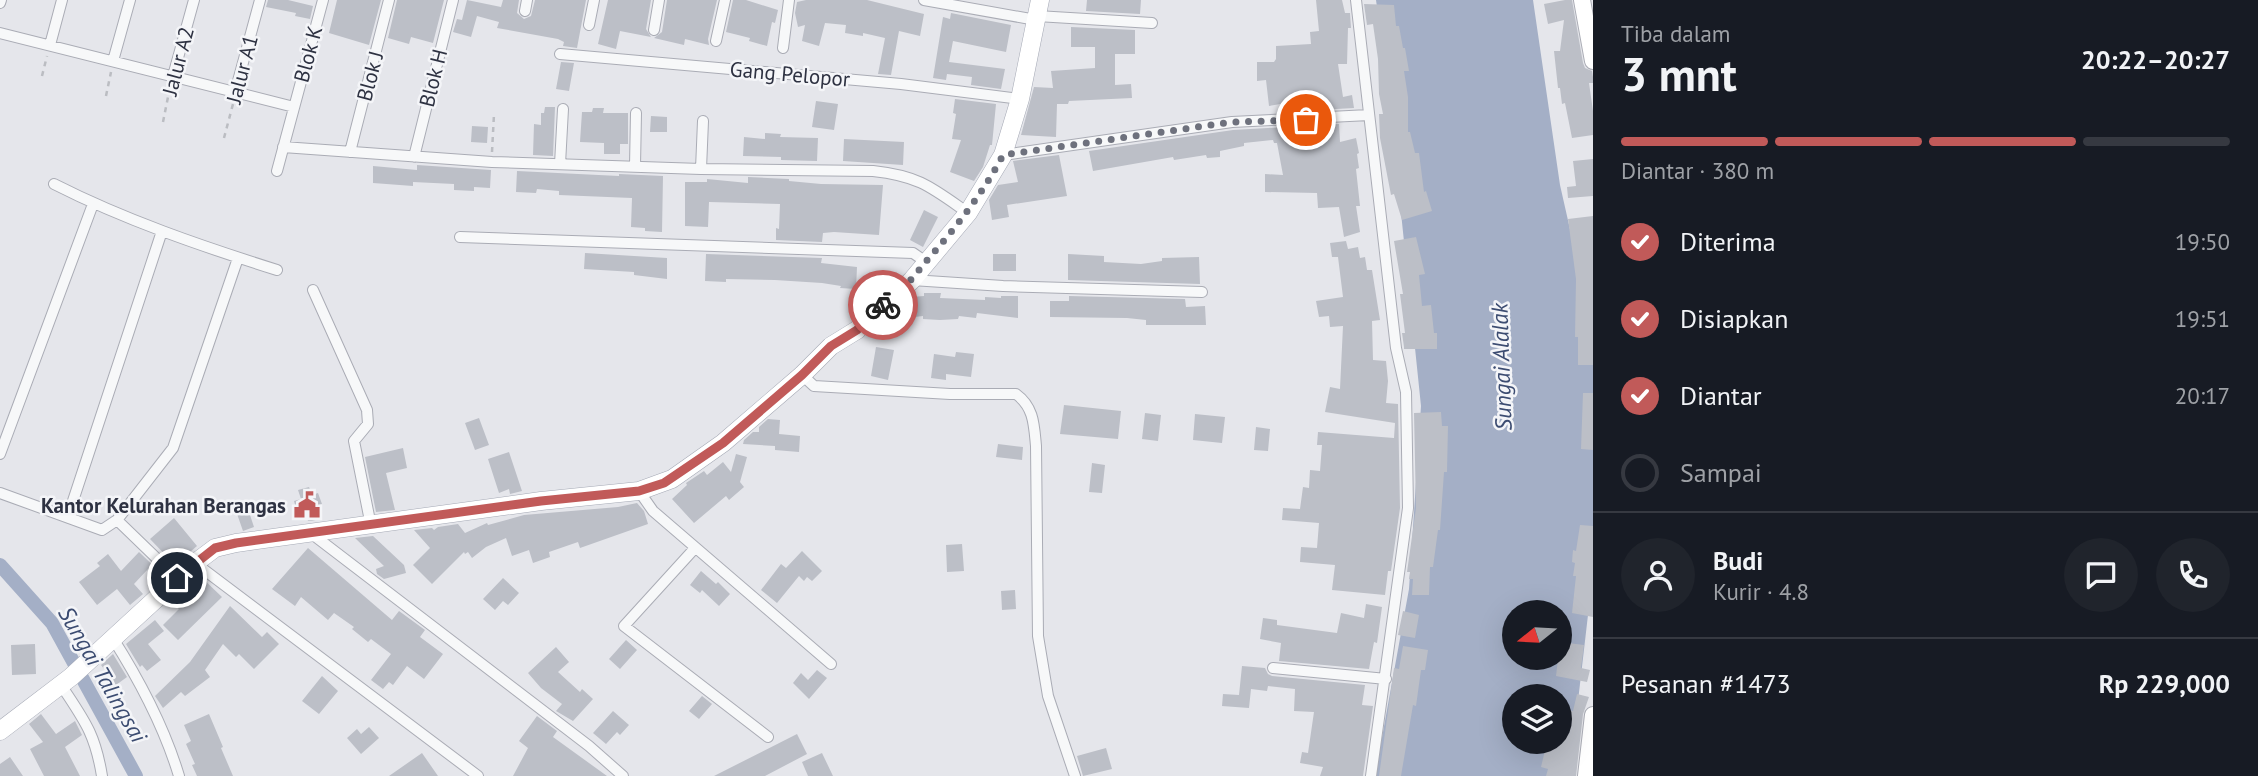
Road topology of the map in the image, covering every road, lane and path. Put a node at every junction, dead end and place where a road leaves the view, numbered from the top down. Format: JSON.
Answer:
{"nodes":[{"id":1,"x":62,"y":0,"type":"edge"},
{"id":2,"x":130,"y":0,"type":"edge"},
{"id":3,"x":194,"y":0,"type":"edge"},
{"id":4,"x":260,"y":0,"type":"edge"},
{"id":5,"x":323,"y":0,"type":"edge"},
{"id":6,"x":389,"y":0,"type":"edge"},
{"id":7,"x":453,"y":0,"type":"edge"},
{"id":8,"x":594,"y":0,"type":"edge"},
{"id":9,"x":659,"y":0,"type":"edge"},
{"id":10,"x":725,"y":0,"type":"edge"},
{"id":11,"x":789,"y":0,"type":"edge"},
{"id":12,"x":924,"y":0,"type":"edge"},
{"id":13,"x":1356,"y":0,"type":"edge"},
{"id":14,"x":1582,"y":0,"type":"edge"},
{"id":15,"x":1038,"y":12,"type":"edge"},
{"id":16,"x":1152,"y":23,"type":"dead end"},
{"id":17,"x":589,"y":25,"type":"dead end"},
{"id":18,"x":654,"y":30,"type":"dead end"},
{"id":19,"x":0,"y":33,"type":"edge"},
{"id":20,"x":716,"y":41,"type":"dead end"},
{"id":21,"x":50,"y":45,"type":"junction"},
{"id":22,"x":783,"y":48,"type":"dead end"},
{"id":23,"x":560,"y":54,"type":"dead end"},
{"id":24,"x":113,"y":61,"type":"junction"},
{"id":25,"x":1593,"y":61,"type":"edge"},
{"id":26,"x":42,"y":76,"type":"dead end"},
{"id":27,"x":173,"y":76,"type":"junction"},
{"id":28,"x":235,"y":92,"type":"junction"},
{"id":29,"x":106,"y":96,"type":"dead end"},
{"id":30,"x":1020,"y":99,"type":"junction"},
{"id":31,"x":293,"y":107,"type":"junction"},
{"id":32,"x":563,"y":109,"type":"dead end"},
{"id":33,"x":636,"y":113,"type":"dead end"},
{"id":34,"x":494,"y":114,"type":"dead end"},
{"id":35,"x":1368,"y":115,"type":"junction"},
{"id":36,"x":163,"y":121,"type":"dead end"},
{"id":37,"x":703,"y":121,"type":"dead end"},
{"id":38,"x":225,"y":138,"type":"dead end"},
{"id":39,"x":284,"y":147,"type":"junction"},
{"id":40,"x":350,"y":152,"type":"junction"},
{"id":41,"x":1003,"y":155,"type":"junction"},
{"id":42,"x":414,"y":157,"type":"junction"},
{"id":43,"x":492,"y":162,"type":"junction"},
{"id":44,"x":560,"y":164,"type":"junction"},
{"id":45,"x":635,"y":166,"type":"junction"},
{"id":46,"x":701,"y":169,"type":"junction"},
{"id":47,"x":277,"y":171,"type":"dead end"},
{"id":48,"x":54,"y":184,"type":"dead end"},
{"id":49,"x":93,"y":204,"type":"junction"},
{"id":50,"x":968,"y":213,"type":"junction"},
{"id":51,"x":162,"y":231,"type":"junction"},
{"id":52,"x":460,"y":237,"type":"dead end"},
{"id":53,"x":238,"y":258,"type":"junction"},
{"id":54,"x":926,"y":262,"type":"junction"},
{"id":55,"x":277,"y":270,"type":"dead end"},
{"id":56,"x":912,"y":280,"type":"junction"},
{"id":57,"x":313,"y":290,"type":"dead end"},
{"id":58,"x":1202,"y":292,"type":"dead end"},
{"id":59,"x":802,"y":375,"type":"junction"},
{"id":60,"x":0,"y":454,"type":"edge"},
{"id":61,"x":639,"y":491,"type":"junction"},
{"id":62,"x":0,"y":493,"type":"edge"},
{"id":63,"x":68,"y":516,"type":"junction"},
{"id":64,"x":117,"y":520,"type":"junction"},
{"id":65,"x":371,"y":526,"type":"junction"},
{"id":66,"x":312,"y":534,"type":"junction"},
{"id":67,"x":695,"y":548,"type":"junction"},
{"id":68,"x":195,"y":563,"type":"junction"},
{"id":69,"x":177,"y":578,"type":"junction"},
{"id":70,"x":106,"y":643,"type":"junction"},
{"id":71,"x":831,"y":664,"type":"dead end"},
{"id":72,"x":1273,"y":668,"type":"dead end"},
{"id":73,"x":1386,"y":680,"type":"junction"},
{"id":74,"x":66,"y":681,"type":"junction"},
{"id":75,"x":1593,"y":715,"type":"edge"},
{"id":76,"x":0,"y":731,"type":"edge"},
{"id":77,"x":768,"y":737,"type":"dead end"},
{"id":78,"x":474,"y":775,"type":"edge"},
{"id":79,"x":102,"y":776,"type":"edge"},
{"id":80,"x":179,"y":776,"type":"edge"},
{"id":81,"x":623,"y":776,"type":"edge"},
{"id":82,"x":1074,"y":776,"type":"edge"},
{"id":83,"x":1371,"y":776,"type":"edge"},
{"id":84,"x":1586,"y":776,"type":"edge"}],
"edges":[{"from":1,"to":21,"type":"street"},
{"from":2,"to":24,"type":"street"},
{"from":3,"to":27,"type":"street","name":"Jalur A2"},
{"from":4,"to":28,"type":"street","name":"Jalur A1"},
{"from":5,"to":31,"type":"street","name":"Blok K"},
{"from":6,"to":40,"type":"street","name":"Blok J"},
{"from":7,"to":42,"type":"street","name":"Blok H"},
{"from":8,"to":17,"type":"street"},
{"from":9,"to":18,"type":"street"},
{"from":10,"to":20,"type":"street"},
{"from":11,"to":22,"type":"street"},
{"from":12,"to":15,"type":"street"},
{"from":13,"to":35,"type":"street"},
{"from":14,"to":25,"type":"street"},
{"from":15,"to":16,"type":"street"},
{"from":15,"to":30,"type":"main road"},
{"from":19,"to":21,"type":"street"},
{"from":21,"to":24,"type":"street"},
{"from":21,"to":26,"type":"path"},
{"from":23,"to":30,"type":"street","name":"Gang Pelopor"},
{"from":24,"to":27,"type":"street"},
{"from":24,"to":29,"type":"path"},
{"from":27,"to":28,"type":"street"},
{"from":27,"to":36,"type":"path","name":"Jalur A2"},
{"from":28,"to":31,"type":"street"},
{"from":28,"to":38,"type":"path","name":"Jalur A1"},
{"from":30,"to":41,"type":"main road"},
{"from":31,"to":39,"type":"street","name":"Blok K"},
{"from":32,"to":44,"type":"street"},
{"from":33,"to":45,"type":"street"},
{"from":34,"to":43,"type":"path"},
{"from":35,"to":41,"type":"street"},
{"from":35,"to":73,"type":"street"},
{"from":37,"to":46,"type":"street"},
{"from":39,"to":40,"type":"street"},
{"from":39,"to":47,"type":"street","name":"Blok K"},
{"from":40,"to":42,"type":"street"},
{"from":41,"to":50,"type":"main road"},
{"from":42,"to":43,"type":"street"},
{"from":43,"to":44,"type":"street"},
{"from":44,"to":45,"type":"street"},
{"from":45,"to":46,"type":"street"},
{"from":46,"to":50,"type":"street"},
{"from":48,"to":49,"type":"street"},
{"from":49,"to":51,"type":"street"},
{"from":49,"to":60,"type":"street"},
{"from":50,"to":54,"type":"main road"},
{"from":51,"to":53,"type":"street"},
{"from":51,"to":63,"type":"street"},
{"from":52,"to":54,"type":"street"},
{"from":53,"to":55,"type":"street"},
{"from":53,"to":64,"type":"street"},
{"from":54,"to":56,"type":"main road"},
{"from":56,"to":58,"type":"street"},
{"from":56,"to":59,"type":"main road"},
{"from":57,"to":65,"type":"street"},
{"from":59,"to":61,"type":"main road"},
{"from":59,"to":82,"type":"street"},
{"from":61,"to":65,"type":"main road"},
{"from":61,"to":67,"type":"street"},
{"from":62,"to":63,"type":"street"},
{"from":63,"to":64,"type":"street"},
{"from":64,"to":69,"type":"street"},
{"from":65,"to":66,"type":"main road"},
{"from":66,"to":68,"type":"main road"},
{"from":66,"to":81,"type":"street"},
{"from":67,"to":71,"type":"street"},
{"from":67,"to":77,"type":"street"},
{"from":68,"to":69,"type":"main road"},
{"from":68,"to":78,"type":"street"},
{"from":69,"to":70,"type":"main road"},
{"from":70,"to":74,"type":"main road"},
{"from":70,"to":80,"type":"street"},
{"from":72,"to":73,"type":"street"},
{"from":73,"to":83,"type":"street"},
{"from":74,"to":76,"type":"main road"},
{"from":74,"to":79,"type":"street"},
{"from":75,"to":84,"type":"street"}]}
